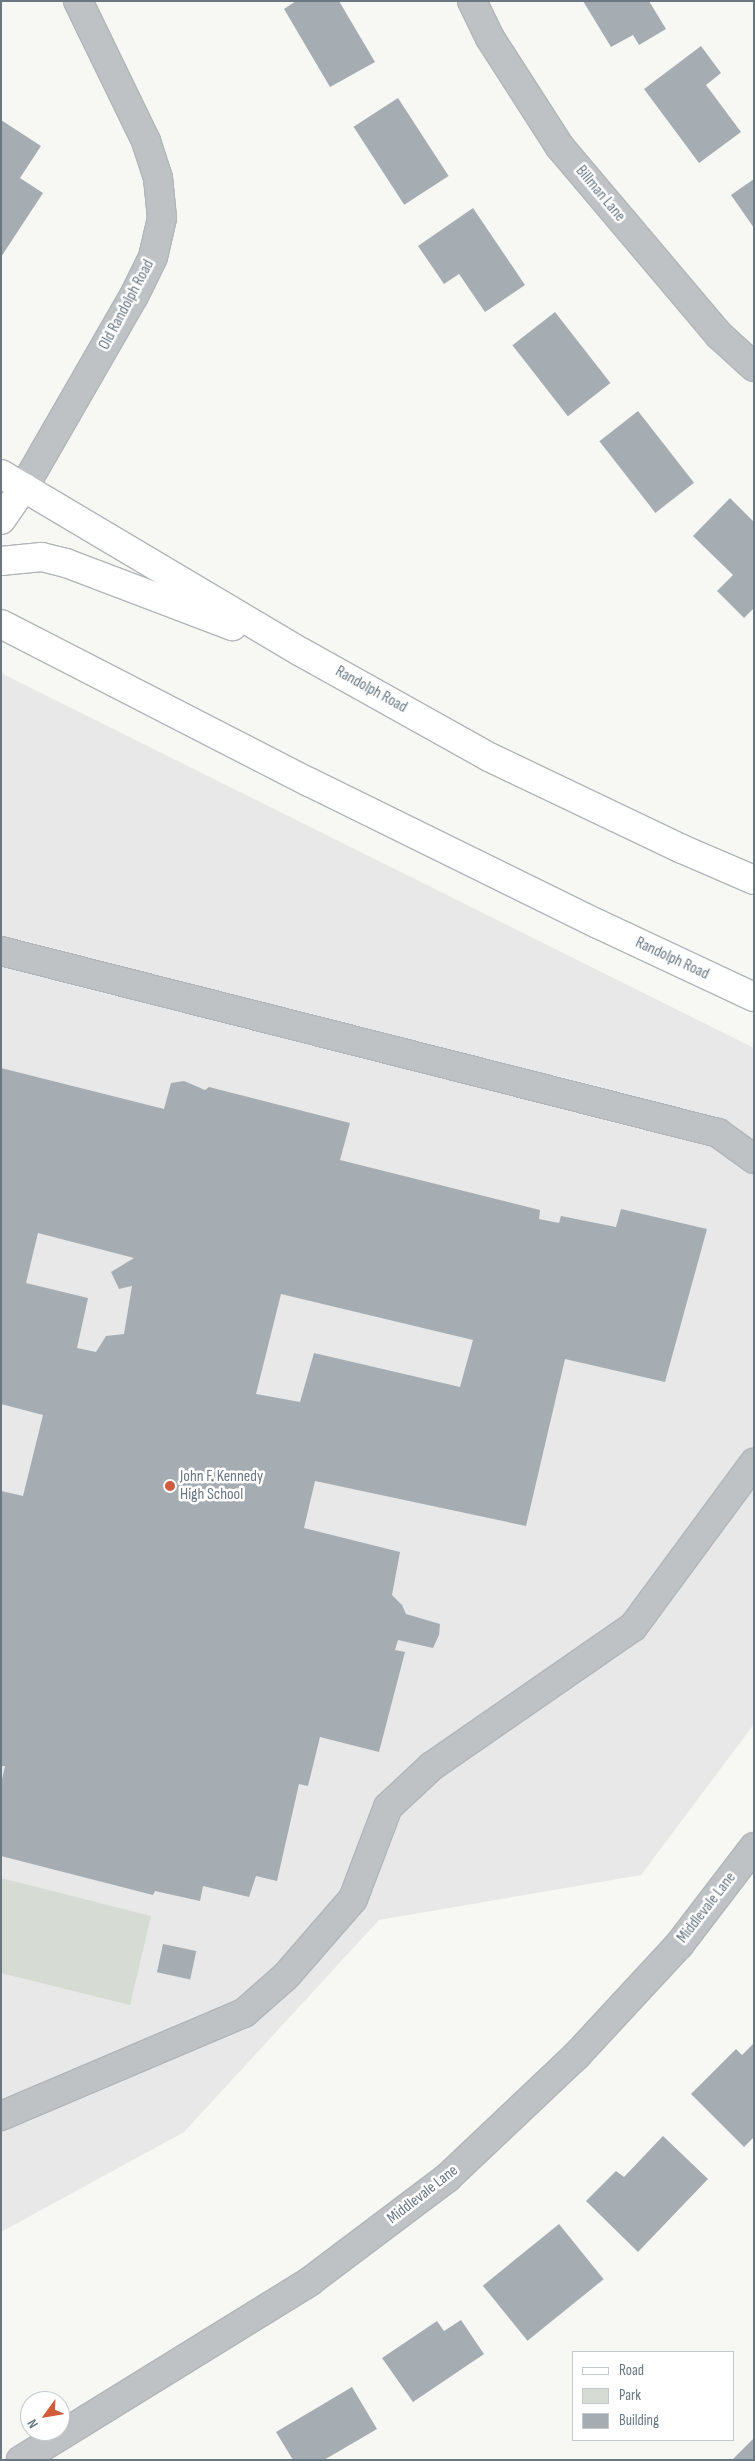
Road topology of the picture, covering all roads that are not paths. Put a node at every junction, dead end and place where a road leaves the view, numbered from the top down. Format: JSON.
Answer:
{"nodes":[{"id":1,"x":78,"y":1,"type":"edge"},
{"id":2,"x":472,"y":1,"type":"edge"},
{"id":3,"x":754,"y":367,"type":"edge"},
{"id":4,"x":12,"y":481,"type":"edge"},
{"id":5,"x":1,"y":520,"type":"edge"},
{"id":6,"x":1,"y":561,"type":"edge"},
{"id":7,"x":1,"y":624,"type":"edge"},
{"id":8,"x":301,"y":652,"type":"junction"},
{"id":9,"x":754,"y":880,"type":"edge"},
{"id":10,"x":1,"y":951,"type":"edge"},
{"id":11,"x":754,"y":997,"type":"edge"},
{"id":12,"x":754,"y":1159,"type":"edge"},
{"id":13,"x":754,"y":1463,"type":"edge"},
{"id":14,"x":754,"y":1847,"type":"edge"},
{"id":15,"x":1,"y":2116,"type":"edge"},
{"id":16,"x":21,"y":2460,"type":"edge"}],
"edges":[{"from":1,"to":4,"type":"street","name":"Old Randolph Road"},
{"from":2,"to":3,"type":"street","name":"Billman Lane"},
{"from":4,"to":5,"type":"main road"},
{"from":4,"to":8,"type":"main road","name":"Randolph Road"},
{"from":6,"to":8,"type":"main road"},
{"from":7,"to":11,"type":"main road","name":"Randolph Road"},
{"from":8,"to":9,"type":"main road","name":"Randolph Road"},
{"from":10,"to":12,"type":"street"},
{"from":13,"to":15,"type":"street"},
{"from":14,"to":16,"type":"street","name":"Middlevale Lane"}]}
